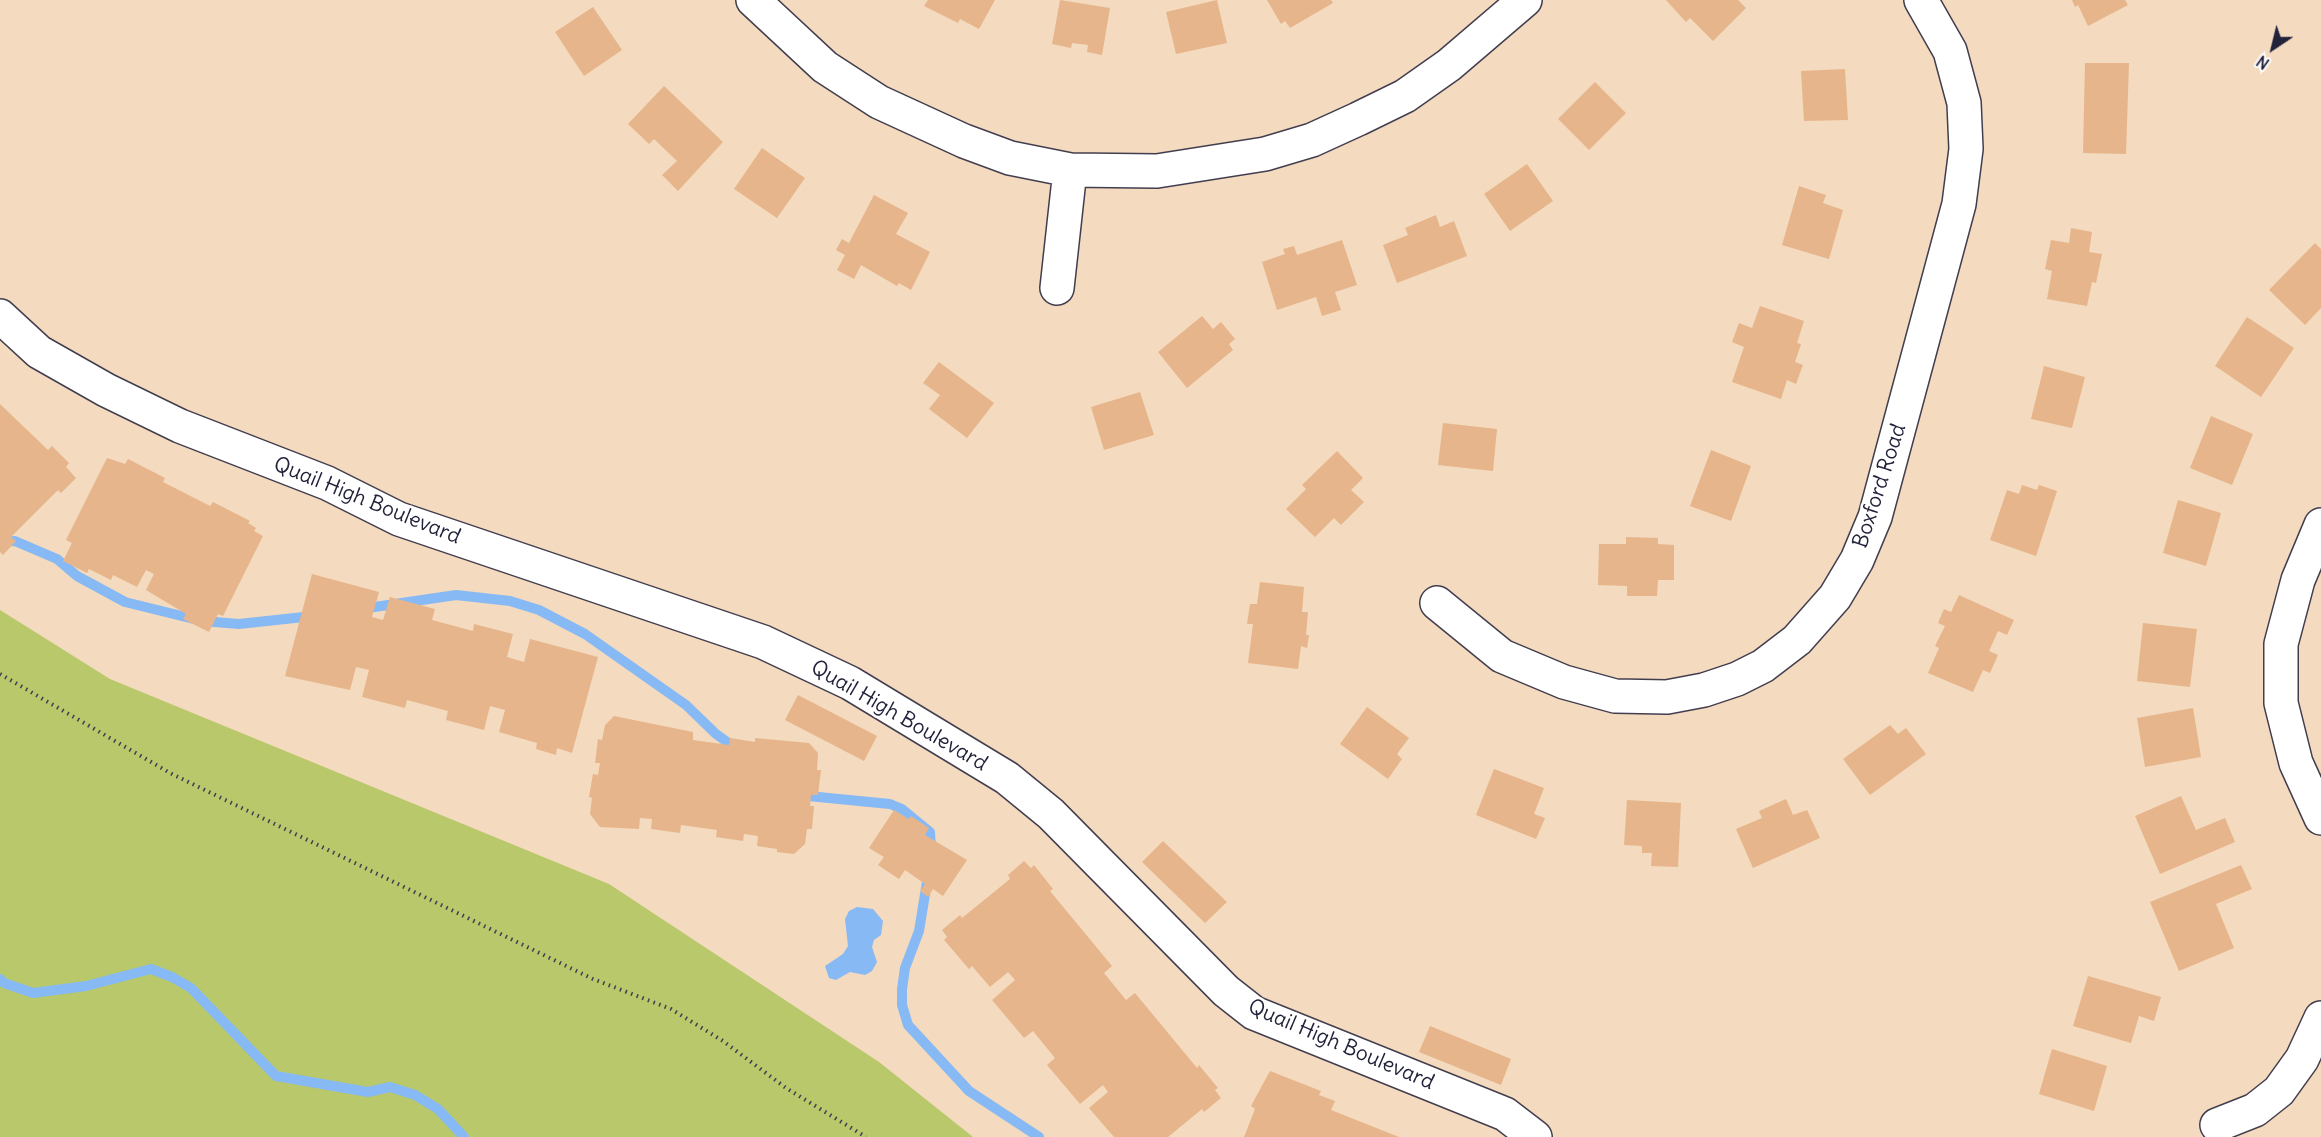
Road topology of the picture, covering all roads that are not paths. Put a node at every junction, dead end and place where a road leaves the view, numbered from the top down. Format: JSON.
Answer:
{"nodes":[{"id":1,"x":753,"y":0,"type":"edge"},
{"id":2,"x":1525,"y":0,"type":"edge"},
{"id":3,"x":1921,"y":0,"type":"edge"},
{"id":4,"x":1070,"y":170,"type":"junction"},
{"id":5,"x":1057,"y":288,"type":"dead end"},
{"id":6,"x":0,"y":316,"type":"edge"},
{"id":7,"x":2321,"y":525,"type":"edge"},
{"id":8,"x":1437,"y":603,"type":"dead end"},
{"id":9,"x":2321,"y":818,"type":"edge"},
{"id":10,"x":2321,"y":1018,"type":"edge"},
{"id":11,"x":2217,"y":1125,"type":"dead end"},
{"id":12,"x":1535,"y":1137,"type":"edge"}],
"edges":[{"from":1,"to":4,"type":"street"},
{"from":2,"to":4,"type":"street"},
{"from":3,"to":8,"type":"street","name":"Boxford Road"},
{"from":4,"to":5,"type":"street"},
{"from":6,"to":12,"type":"street","name":"Quail High Boulevard"},
{"from":7,"to":9,"type":"street"},
{"from":10,"to":11,"type":"street"}]}
